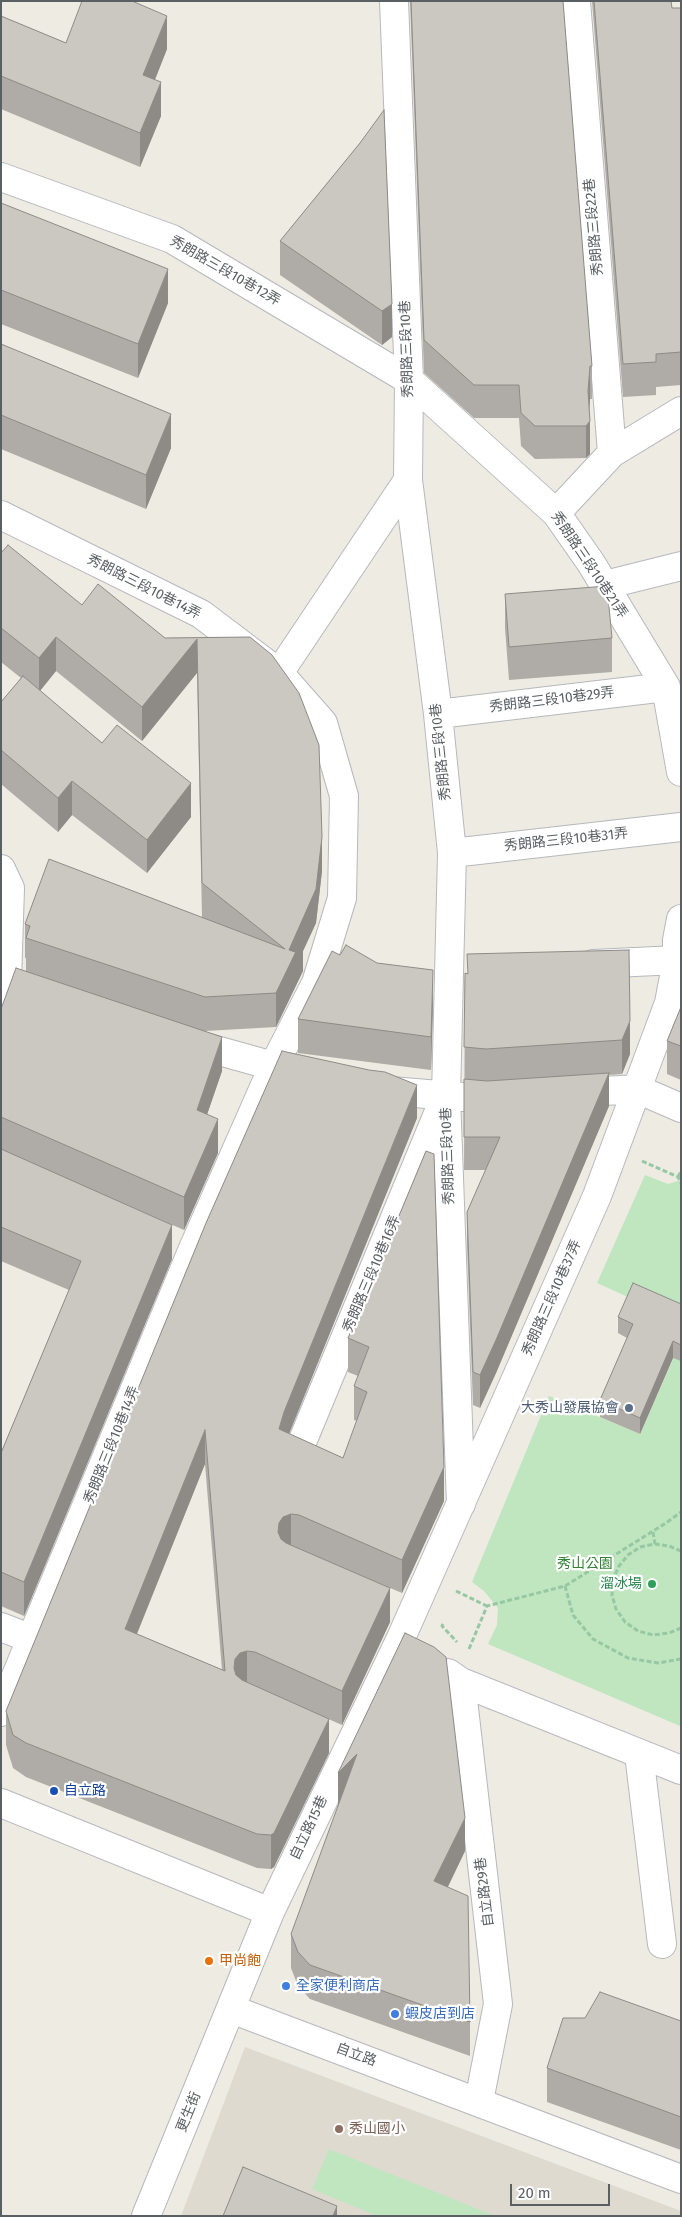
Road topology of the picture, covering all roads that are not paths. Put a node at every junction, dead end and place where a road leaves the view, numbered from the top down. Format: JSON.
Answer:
{"nodes":[{"id":1,"x":394,"y":1,"type":"edge"},
{"id":2,"x":576,"y":1,"type":"edge"},
{"id":3,"x":1,"y":177,"type":"edge"},
{"id":4,"x":409,"y":380,"type":"junction"},
{"id":5,"x":681,"y":411,"type":"edge"},
{"id":6,"x":612,"y":453,"type":"junction"},
{"id":7,"x":408,"y":480,"type":"junction"},
{"id":8,"x":556,"y":514,"type":"junction"},
{"id":9,"x":1,"y":515,"type":"edge"},
{"id":10,"x":681,"y":566,"type":"edge"},
{"id":11,"x":605,"y":585,"type":"junction"},
{"id":12,"x":279,"y":673,"type":"junction"},
{"id":13,"x":666,"y":687,"type":"junction"},
{"id":14,"x":438,"y":714,"type":"junction"},
{"id":15,"x":681,"y":772,"type":"edge"},
{"id":16,"x":681,"y":827,"type":"edge"},
{"id":17,"x":452,"y":853,"type":"junction"},
{"id":18,"x":1,"y":869,"type":"edge"},
{"id":19,"x":679,"y":940,"type":"edge"},
{"id":20,"x":568,"y":966,"type":"edge"},
{"id":21,"x":4,"y":990,"type":"edge"},
{"id":22,"x":72,"y":1004,"type":"edge"},
{"id":23,"x":166,"y":1036,"type":"edge"},
{"id":24,"x":273,"y":1066,"type":"junction"},
{"id":25,"x":320,"y":1077,"type":"edge"},
{"id":26,"x":356,"y":1086,"type":"edge"},
{"id":27,"x":637,"y":1090,"type":"junction"},
{"id":28,"x":542,"y":1095,"type":"edge"},
{"id":29,"x":446,"y":1096,"type":"junction"},
{"id":30,"x":486,"y":1098,"type":"edge"},
{"id":31,"x":681,"y":1108,"type":"edge"},
{"id":32,"x":298,"y":1452,"type":"edge"},
{"id":33,"x":462,"y":1504,"type":"junction"},
{"id":34,"x":402,"y":1620,"type":"junction"},
{"id":35,"x":1,"y":1627,"type":"edge"},
{"id":36,"x":32,"y":1639,"type":"junction"},
{"id":37,"x":461,"y":1682,"type":"junction"},
{"id":38,"x":1,"y":1712,"type":"edge"},
{"id":39,"x":639,"y":1754,"type":"junction"},
{"id":40,"x":681,"y":1770,"type":"edge"},
{"id":41,"x":1,"y":1803,"type":"edge"},
{"id":42,"x":270,"y":1912,"type":"junction"},
{"id":43,"x":662,"y":1944,"type":"dead end"},
{"id":44,"x":231,"y":2009,"type":"junction"},
{"id":45,"x":479,"y":2101,"type":"junction"},
{"id":46,"x":681,"y":2179,"type":"edge"},
{"id":47,"x":146,"y":2216,"type":"edge"}],
"edges":[{"from":1,"to":4,"type":"street","name":"秀朗路三段10巷"},
{"from":2,"to":6,"type":"street","name":"秀朗路三段22巷"},
{"from":3,"to":4,"type":"street","name":"秀朗路三段10巷12弄"},
{"from":4,"to":7,"type":"street","name":"秀朗路三段10巷"},
{"from":4,"to":8,"type":"street","name":"秀朗路三段10巷21弄"},
{"from":5,"to":6,"type":"street"},
{"from":6,"to":8,"type":"street"},
{"from":7,"to":12,"type":"street"},
{"from":7,"to":14,"type":"street","name":"秀朗路三段10巷"},
{"from":8,"to":11,"type":"street","name":"秀朗路三段10巷21弄"},
{"from":9,"to":12,"type":"street","name":"秀朗路三段10巷14弄"},
{"from":10,"to":11,"type":"street"},
{"from":11,"to":13,"type":"street","name":"秀朗路三段10巷21弄"},
{"from":12,"to":24,"type":"street","name":"秀朗路三段10巷14弄"},
{"from":13,"to":14,"type":"street","name":"秀朗路三段10巷29弄"},
{"from":13,"to":15,"type":"street","name":"秀朗路三段10巷21弄"},
{"from":14,"to":17,"type":"street","name":"秀朗路三段10巷"},
{"from":16,"to":17,"type":"street","name":"秀朗路三段10巷31弄"},
{"from":17,"to":29,"type":"street","name":"秀朗路三段10巷"},
{"from":18,"to":21,"type":"street"},
{"from":19,"to":20,"type":"street"},
{"from":19,"to":27,"type":"street","name":"秀朗路三段10巷37弄"},
{"from":21,"to":22,"type":"street"},
{"from":23,"to":24,"type":"street"},
{"from":24,"to":25,"type":"street"},
{"from":24,"to":36,"type":"street","name":"秀朗路三段10巷14弄"},
{"from":26,"to":29,"type":"street"},
{"from":27,"to":28,"type":"street"},
{"from":27,"to":31,"type":"street"},
{"from":27,"to":33,"type":"street","name":"秀朗路三段10巷37弄"},
{"from":29,"to":30,"type":"street"},
{"from":29,"to":32,"type":"street","name":"秀朗路三段10巷16弄"},
{"from":29,"to":33,"type":"street","name":"秀朗路三段10巷"},
{"from":33,"to":34,"type":"street","name":"自立路15巷"},
{"from":34,"to":37,"type":"street"},
{"from":34,"to":42,"type":"street","name":"自立路15巷"},
{"from":35,"to":36,"type":"street"},
{"from":36,"to":38,"type":"street","name":"秀朗路三段10巷14弄"},
{"from":37,"to":39,"type":"street"},
{"from":37,"to":45,"type":"street","name":"自立路29巷"},
{"from":39,"to":40,"type":"street"},
{"from":39,"to":43,"type":"street"},
{"from":41,"to":42,"type":"street"},
{"from":42,"to":44,"type":"street"},
{"from":44,"to":45,"type":"street","name":"自立路"},
{"from":44,"to":47,"type":"street","name":"更生街"},
{"from":45,"to":46,"type":"street","name":"自立路"}]}
